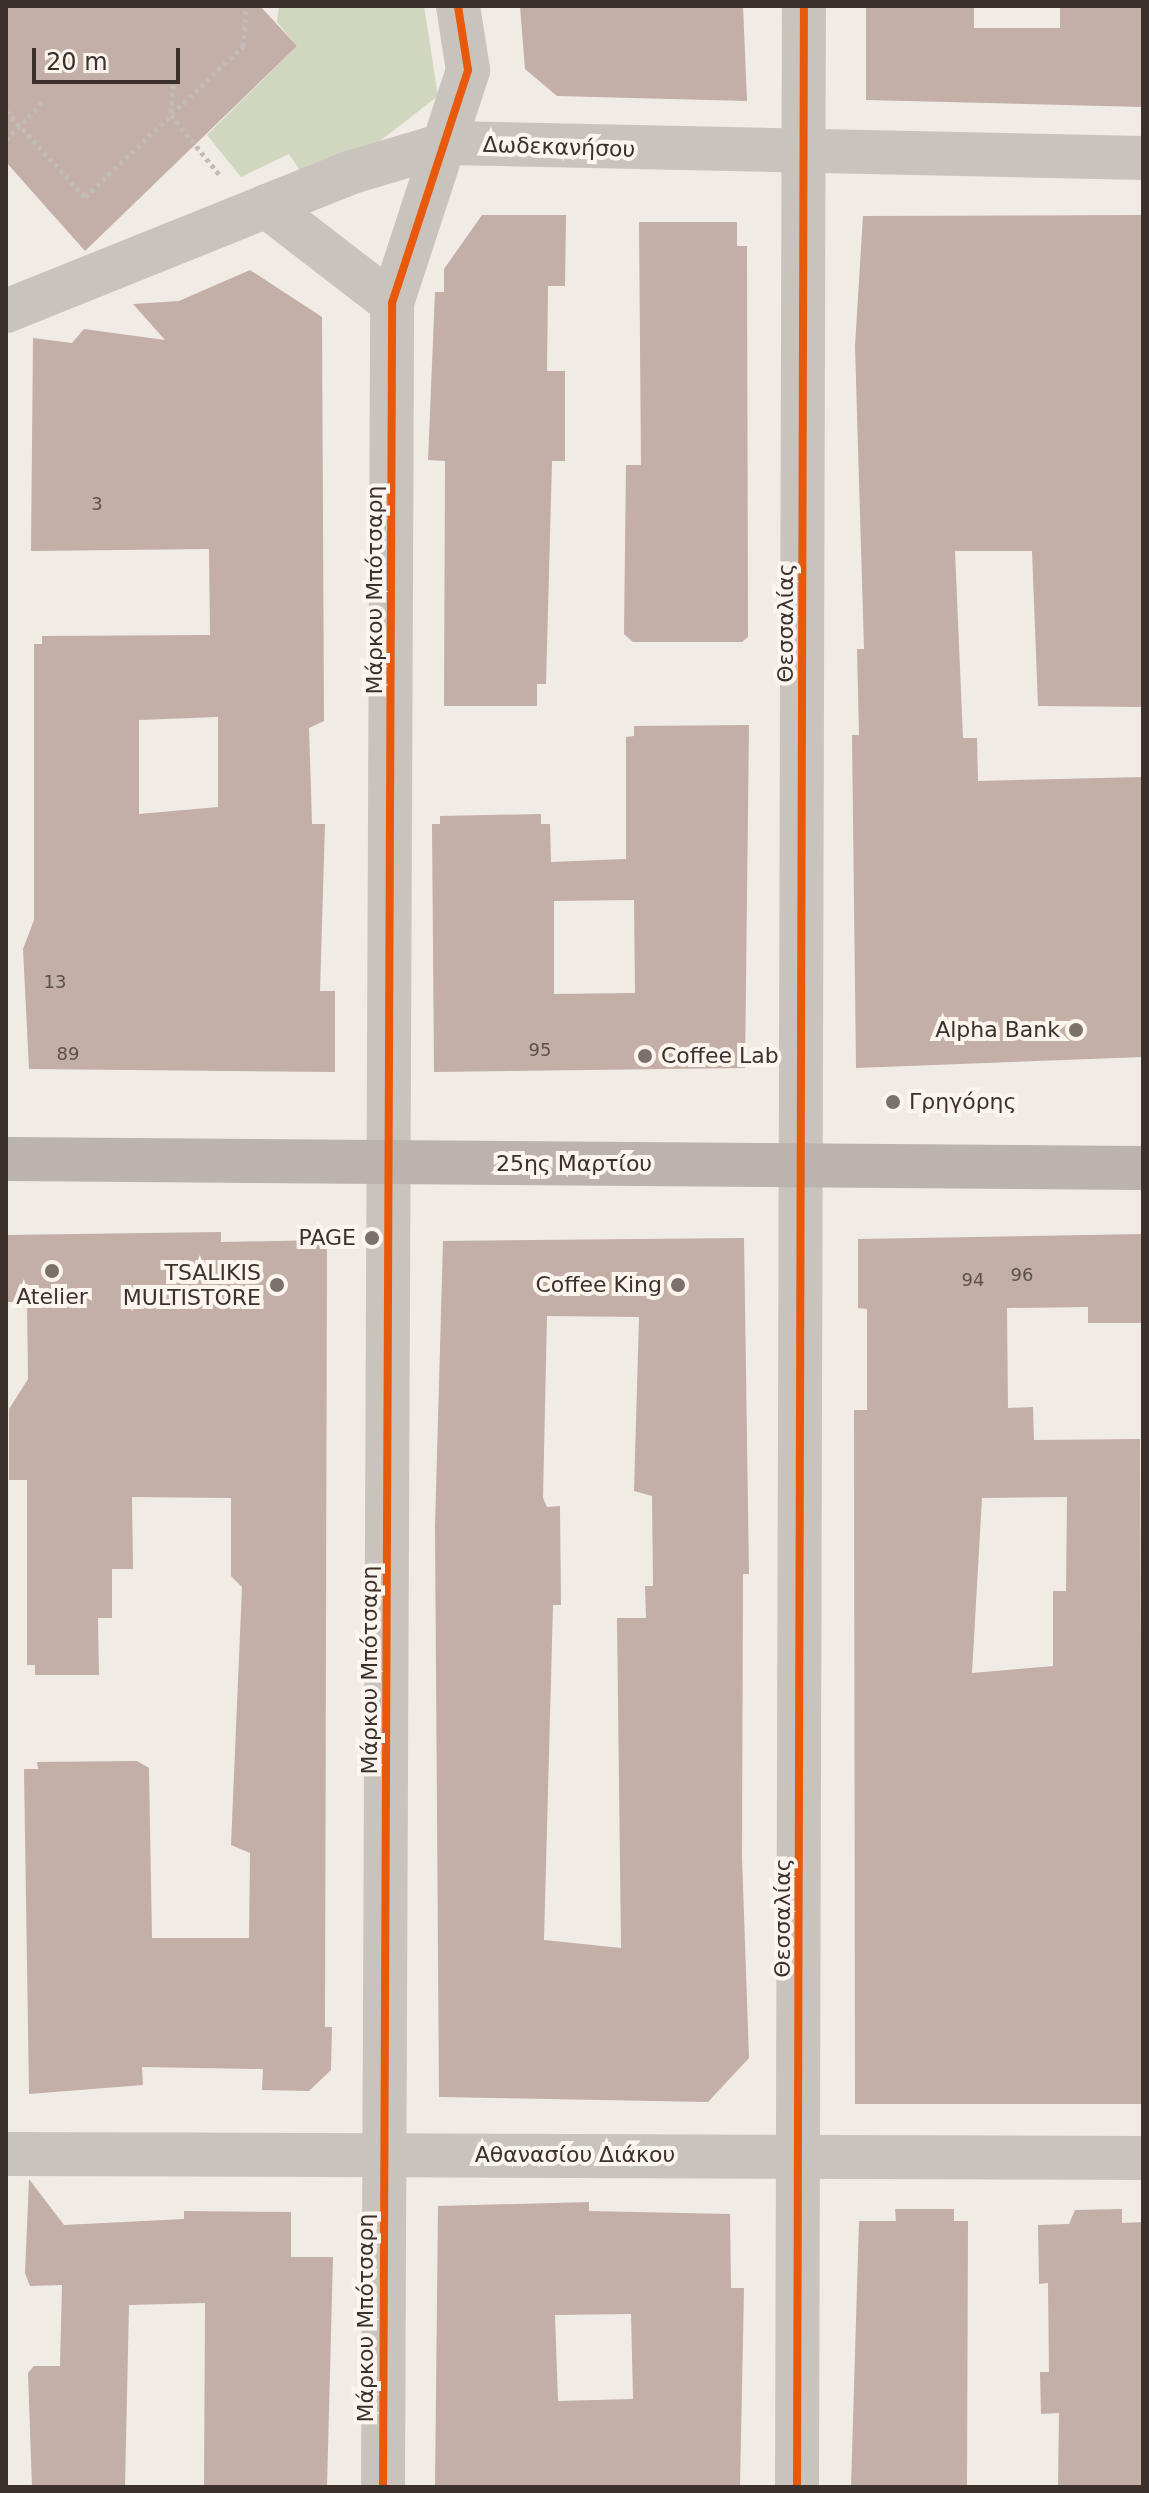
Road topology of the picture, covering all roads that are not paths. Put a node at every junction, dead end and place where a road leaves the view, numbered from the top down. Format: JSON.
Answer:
{"nodes":[{"id":1,"x":458,"y":6,"type":"edge"},
{"id":2,"x":804,"y":6,"type":"edge"},
{"id":3,"x":450,"y":143,"type":"junction"},
{"id":4,"x":802,"y":155,"type":"junction"},
{"id":5,"x":1143,"y":158,"type":"edge"},
{"id":6,"x":266,"y":206,"type":"junction"},
{"id":7,"x":392,"y":303,"type":"junction"},
{"id":8,"x":6,"y":311,"type":"edge"},
{"id":9,"x":6,"y":1159,"type":"edge"},
{"id":10,"x":391,"y":1162,"type":"junction"},
{"id":11,"x":806,"y":1166,"type":"junction"},
{"id":12,"x":1143,"y":1168,"type":"edge"},
{"id":13,"x":6,"y":2154,"type":"edge"},
{"id":14,"x":385,"y":2155,"type":"junction"},
{"id":15,"x":799,"y":2156,"type":"junction"},
{"id":16,"x":1143,"y":2158,"type":"edge"},
{"id":17,"x":383,"y":2487,"type":"edge"},
{"id":18,"x":797,"y":2487,"type":"edge"}],
"edges":[{"from":1,"to":3,"type":"street","name":"Μάρκου Μπότσαρη"},
{"from":2,"to":4,"type":"street","name":"Θεσσαλίας"},
{"from":3,"to":4,"type":"street","name":"Δωδεκανήσου"},
{"from":3,"to":6,"type":"street","name":"Δωδεκανήσου"},
{"from":3,"to":7,"type":"street","name":"Μάρκου Μπότσαρη"},
{"from":4,"to":5,"type":"street","name":"Δωδεκανήσου"},
{"from":4,"to":11,"type":"street","name":"Θεσσαλίας"},
{"from":6,"to":7,"type":"street"},
{"from":6,"to":8,"type":"street","name":"Δωδεκανήσου"},
{"from":7,"to":10,"type":"street","name":"Μάρκου Μπότσαρη"},
{"from":9,"to":10,"type":"main road","name":"25ης Μαρτίου"},
{"from":10,"to":11,"type":"main road","name":"25ης Μαρτίου"},
{"from":10,"to":14,"type":"street","name":"Μάρκου Μπότσαρη"},
{"from":11,"to":12,"type":"main road","name":"25ης Μαρτίου"},
{"from":11,"to":15,"type":"street","name":"Θεσσαλίας"},
{"from":13,"to":14,"type":"street","name":"Αθανασίου Διάκου"},
{"from":14,"to":15,"type":"street","name":"Αθανασίου Διάκου"},
{"from":14,"to":17,"type":"street","name":"Μάρκου Μπότσαρη"},
{"from":15,"to":16,"type":"street","name":"Αθανασίου Διάκου"},
{"from":15,"to":18,"type":"street","name":"Θεσσαλίας"}]}
